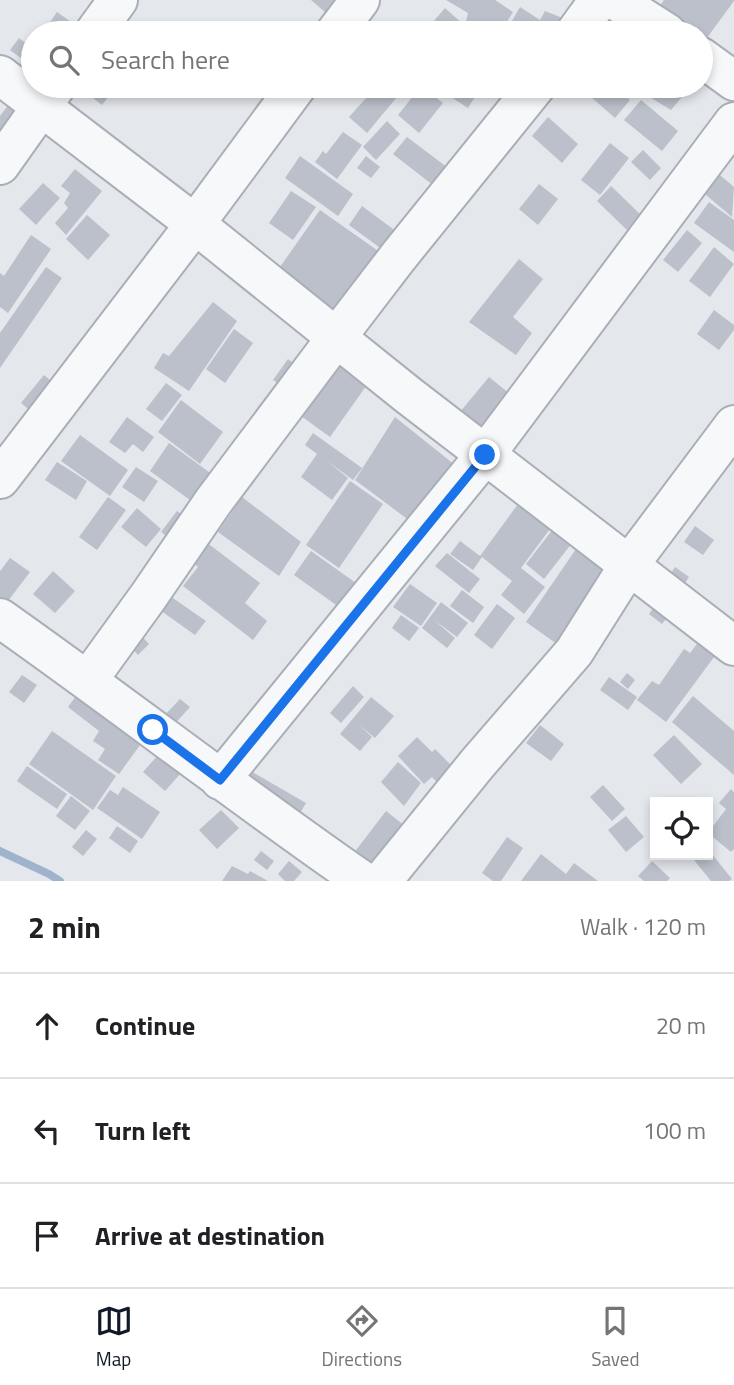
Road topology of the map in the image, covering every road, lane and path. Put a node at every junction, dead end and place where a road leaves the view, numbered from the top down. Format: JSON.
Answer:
{"nodes":[{"id":1,"x":118,"y":0,"type":"edge"},
{"id":2,"x":360,"y":0,"type":"edge"},
{"id":3,"x":599,"y":0,"type":"edge"},
{"id":4,"x":614,"y":0,"type":"edge"},
{"id":5,"x":103,"y":21,"type":"edge"},
{"id":6,"x":344,"y":21,"type":"edge"},
{"id":7,"x":584,"y":21,"type":"edge"},
{"id":8,"x":648,"y":21,"type":"edge"},
{"id":9,"x":713,"y":66,"type":"edge"},
{"id":10,"x":0,"y":75,"type":"edge"},
{"id":11,"x":734,"y":81,"type":"edge"},
{"id":12,"x":21,"y":84,"type":"edge"},
{"id":13,"x":47,"y":98,"type":"edge"},
{"id":14,"x":52,"y":98,"type":"edge"},
{"id":15,"x":288,"y":98,"type":"edge"},
{"id":16,"x":526,"y":98,"type":"edge"},
{"id":17,"x":734,"y":122,"type":"edge"},
{"id":18,"x":0,"y":165,"type":"edge"},
{"id":19,"x":195,"y":224,"type":"junction"},
{"id":20,"x":336,"y":338,"type":"junction"},
{"id":21,"x":734,"y":425,"type":"edge"},
{"id":22,"x":485,"y":455,"type":"junction"},
{"id":23,"x":0,"y":479,"type":"edge"},
{"id":24,"x":629,"y":565,"type":"junction"},
{"id":25,"x":0,"y":618,"type":"edge"},
{"id":26,"x":734,"y":646,"type":"edge"},
{"id":27,"x":88,"y":680,"type":"junction"},
{"id":28,"x":220,"y":780,"type":"junction"},
{"id":29,"x":363,"y":881,"type":"edge"},
{"id":30,"x":383,"y":881,"type":"edge"}],
"edges":[{"from":1,"to":5,"type":"street"},
{"from":2,"to":6,"type":"street"},
{"from":3,"to":7,"type":"street"},
{"from":4,"to":8,"type":"street"},
{"from":9,"to":11,"type":"street"},
{"from":10,"to":12,"type":"street"},
{"from":13,"to":18,"type":"street"},
{"from":14,"to":19,"type":"street"},
{"from":15,"to":19,"type":"street"},
{"from":16,"to":20,"type":"street"},
{"from":17,"to":22,"type":"street"},
{"from":19,"to":20,"type":"street"},
{"from":19,"to":23,"type":"street"},
{"from":20,"to":22,"type":"street"},
{"from":20,"to":27,"type":"street"},
{"from":21,"to":24,"type":"street"},
{"from":22,"to":24,"type":"street"},
{"from":22,"to":28,"type":"street"},
{"from":24,"to":26,"type":"street"},
{"from":24,"to":30,"type":"street"},
{"from":25,"to":27,"type":"street"},
{"from":27,"to":28,"type":"street"},
{"from":28,"to":29,"type":"street"}]}
